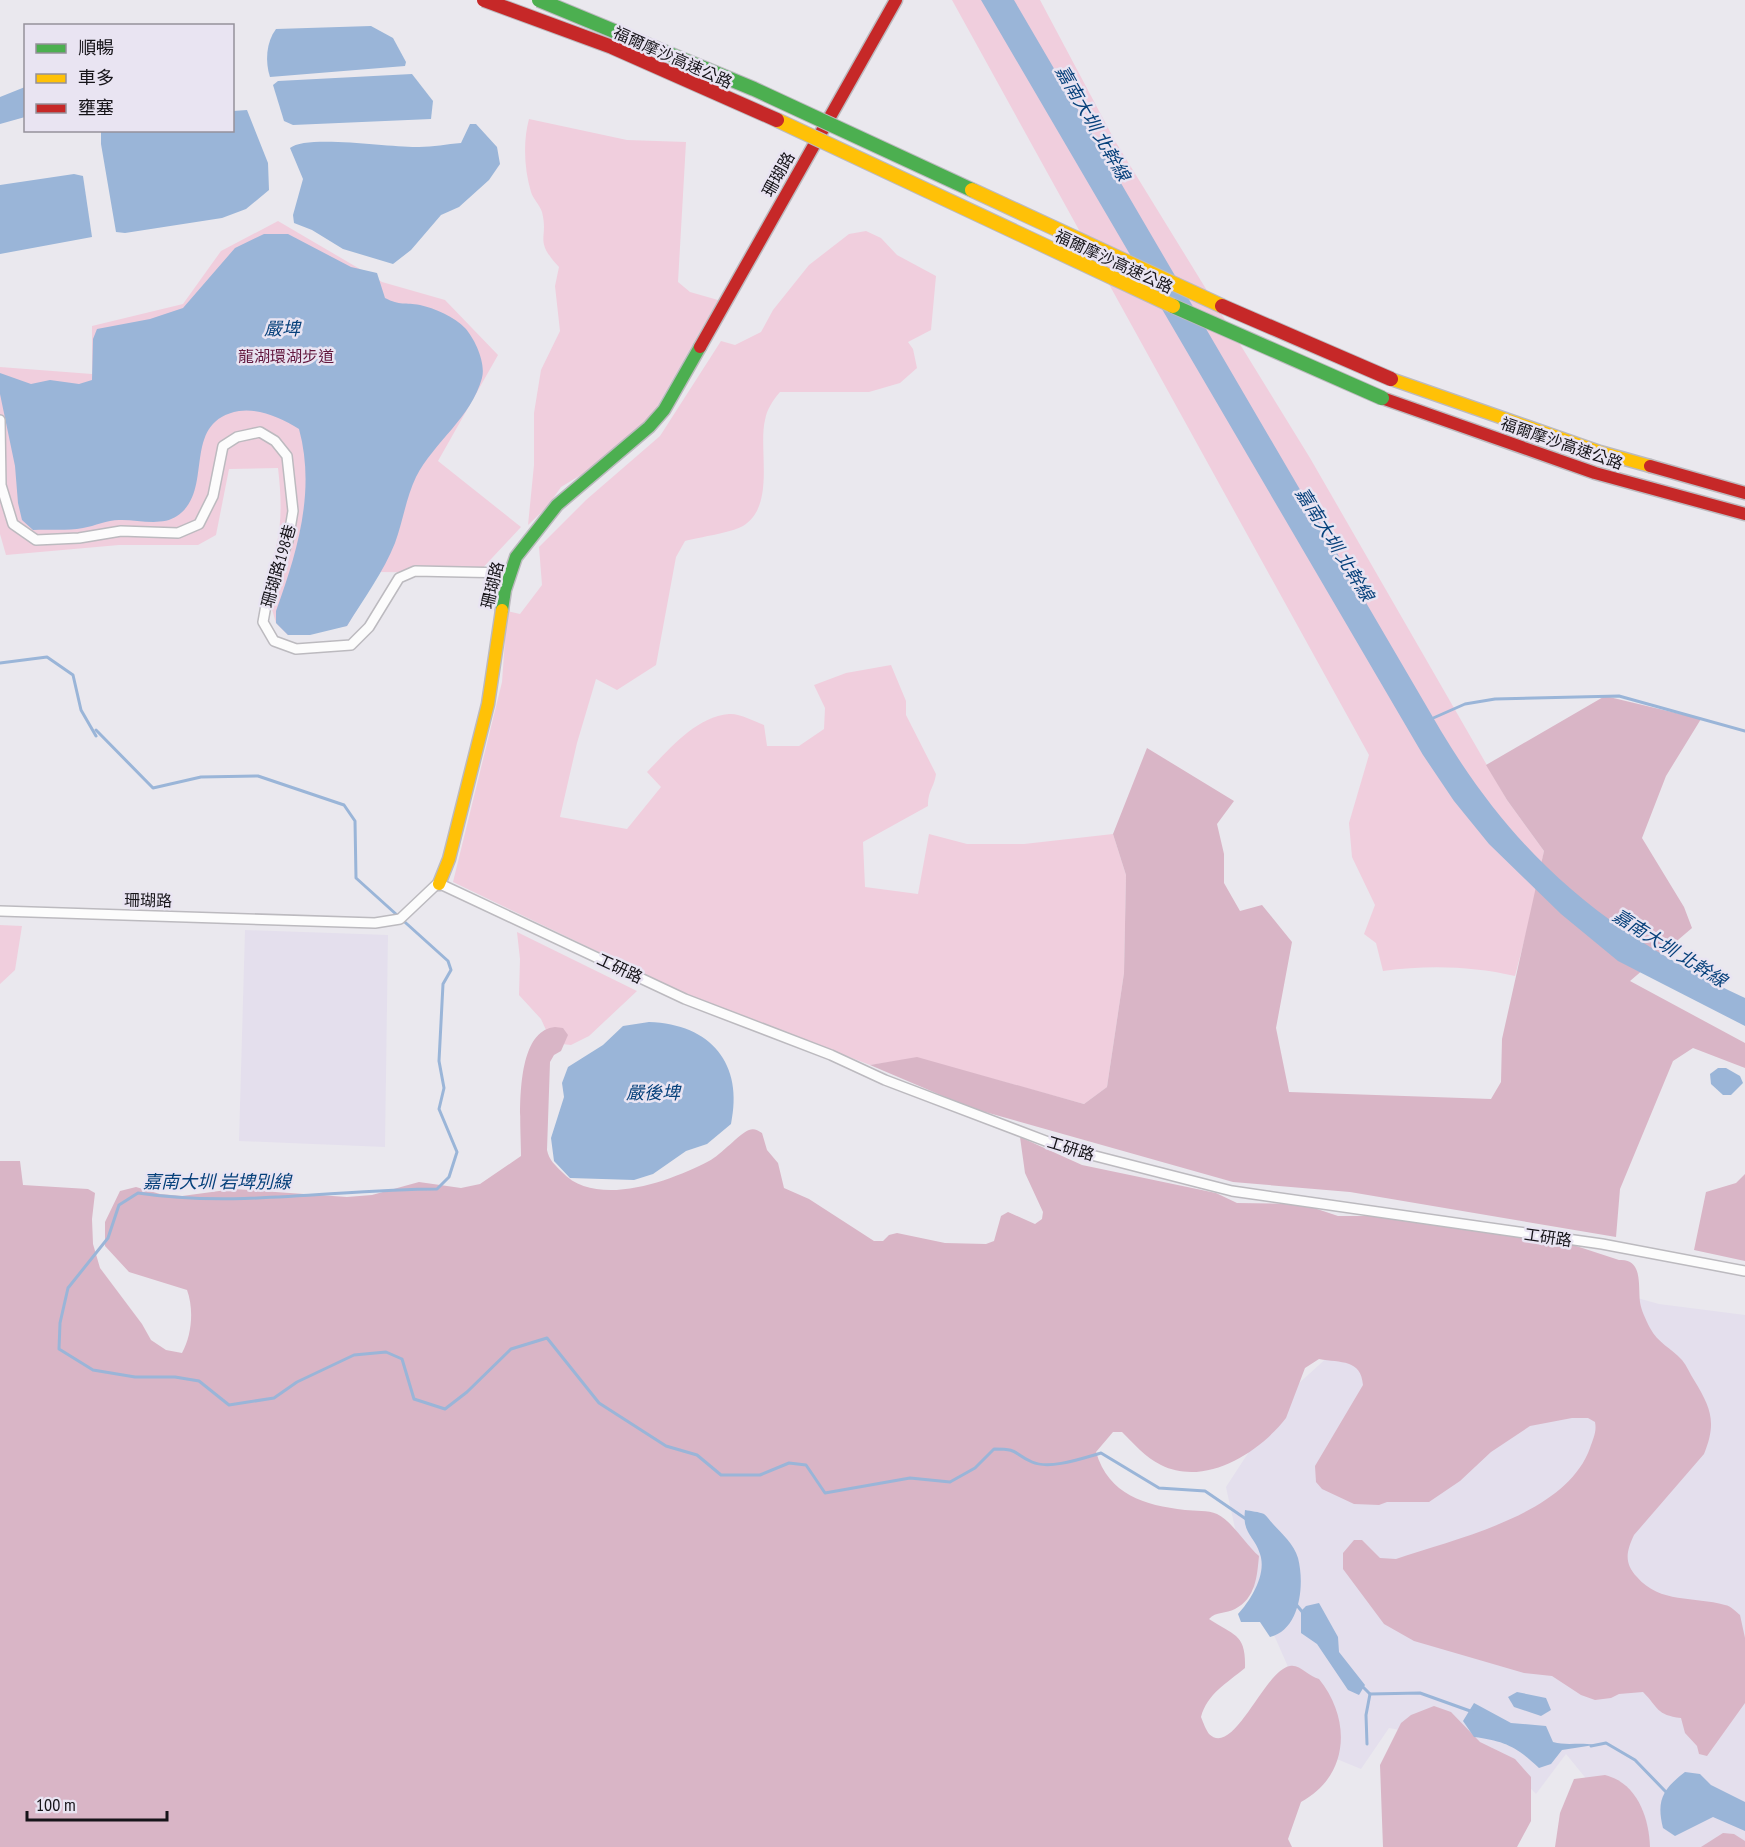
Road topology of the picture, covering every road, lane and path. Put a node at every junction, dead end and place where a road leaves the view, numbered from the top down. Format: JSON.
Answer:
{"nodes":[{"id":1,"x":484,"y":0,"type":"edge"},
{"id":2,"x":539,"y":0,"type":"edge"},
{"id":3,"x":896,"y":0,"type":"edge"},
{"id":4,"x":0,"y":420,"type":"edge"},
{"id":5,"x":1745,"y":493,"type":"edge"},
{"id":6,"x":1745,"y":514,"type":"edge"},
{"id":7,"x":510,"y":573,"type":"junction"},
{"id":8,"x":439,"y":884,"type":"junction"},
{"id":9,"x":0,"y":911,"type":"edge"},
{"id":10,"x":1745,"y":1271,"type":"edge"}],
"edges":[{"from":1,"to":6,"type":"main road","name":"福爾摩沙高速公路","bridge":true},
{"from":2,"to":5,"type":"main road","name":"福爾摩沙高速公路","bridge":true},
{"from":3,"to":7,"type":"main road","name":"珊瑚路"},
{"from":4,"to":7,"type":"street","name":"珊瑚路198巷"},
{"from":7,"to":8,"type":"main road","name":"珊瑚路"},
{"from":8,"to":9,"type":"street","name":"珊瑚路"},
{"from":8,"to":10,"type":"street","name":"工研路"}]}
